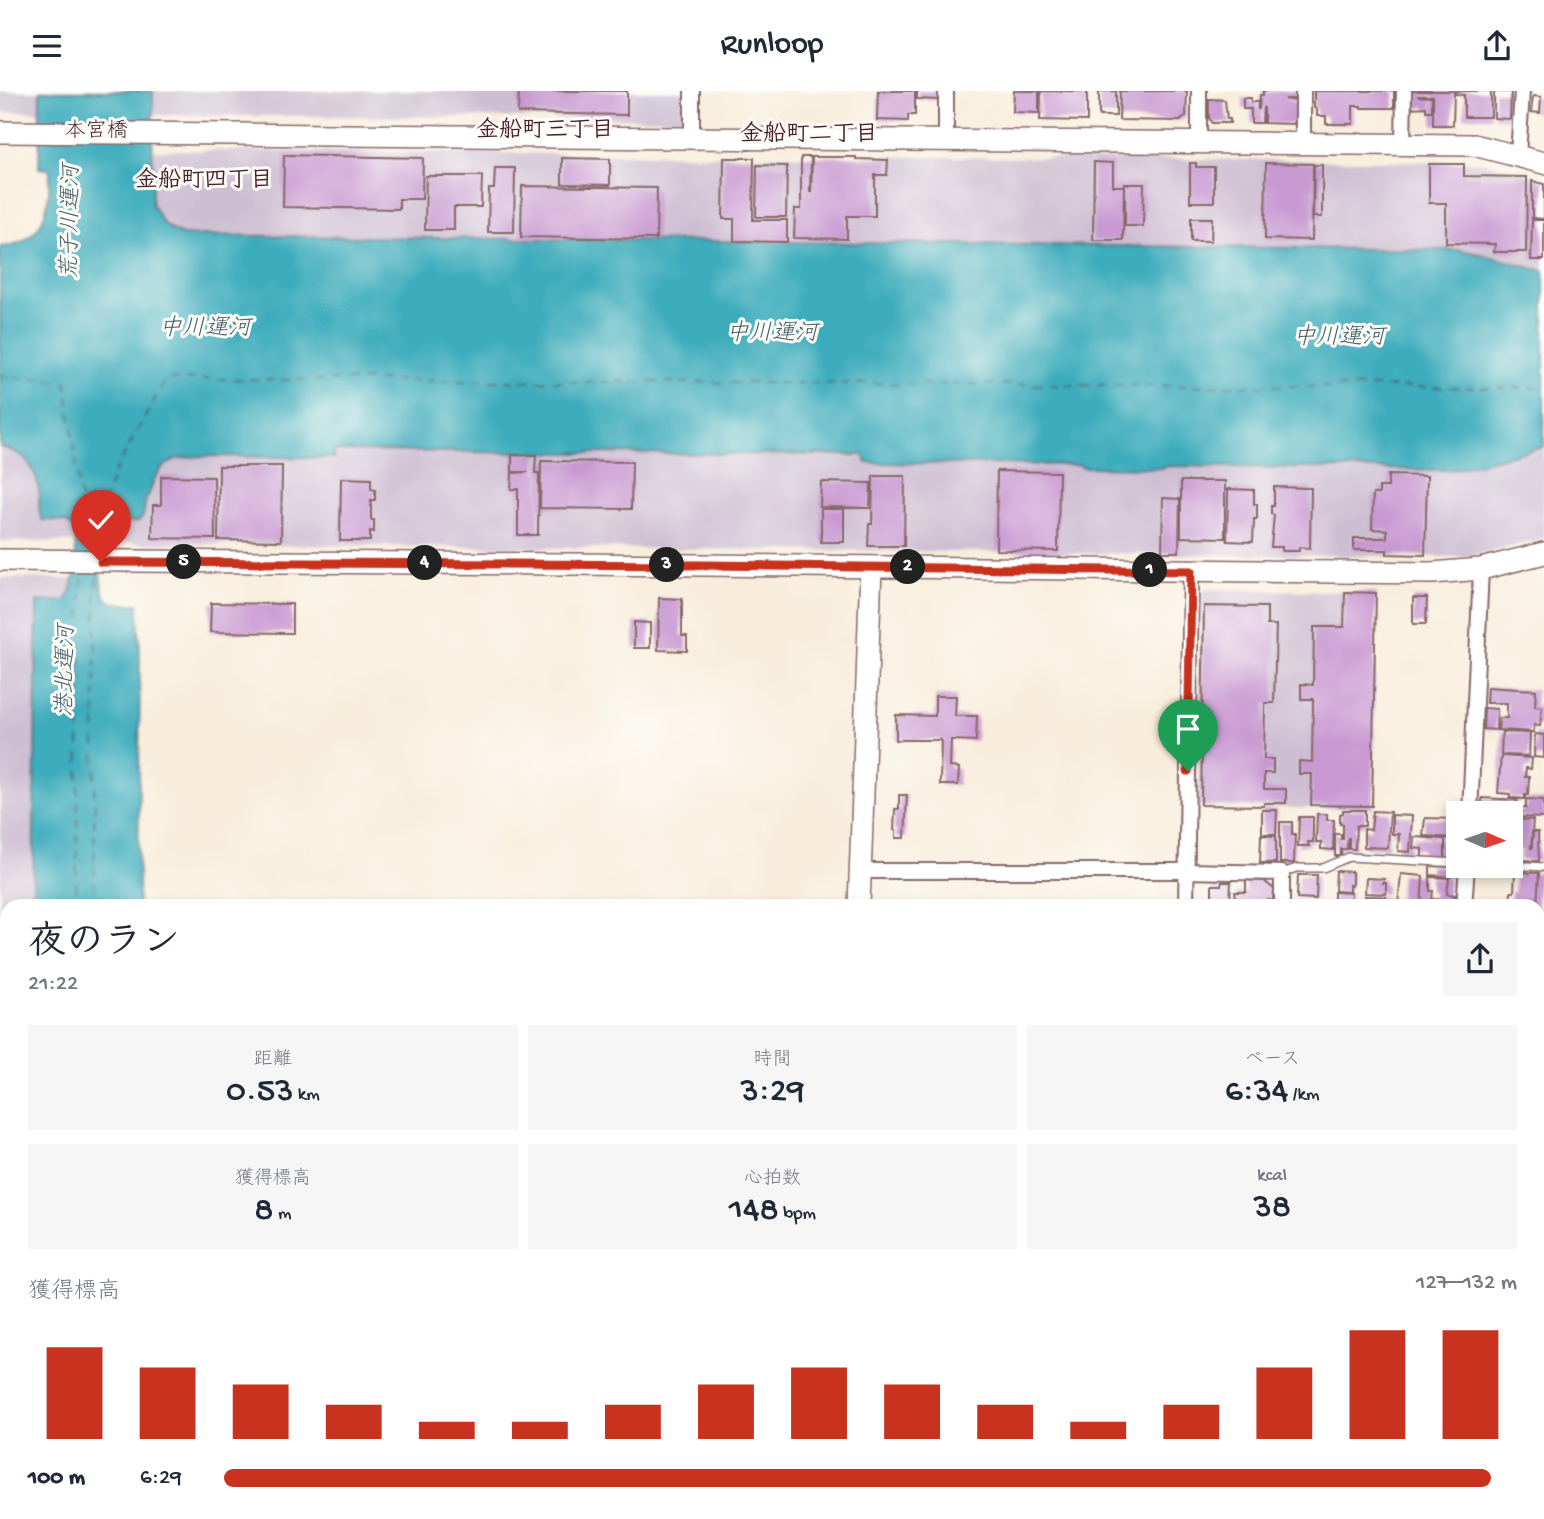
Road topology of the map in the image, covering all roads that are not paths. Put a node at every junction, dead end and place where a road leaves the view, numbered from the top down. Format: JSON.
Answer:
{"nodes":[{"id":1,"x":692,"y":91,"type":"edge"},
{"id":2,"x":946,"y":91,"type":"edge"},
{"id":3,"x":1199,"y":91,"type":"edge"},
{"id":4,"x":1303,"y":91,"type":"edge"},
{"id":5,"x":1404,"y":91,"type":"edge"},
{"id":6,"x":1522,"y":91,"type":"edge"},
{"id":7,"x":10,"y":132,"type":"edge"},
{"id":8,"x":692,"y":137,"type":"junction"},
{"id":9,"x":946,"y":139,"type":"junction"},
{"id":10,"x":1199,"y":142,"type":"junction"},
{"id":11,"x":1303,"y":143,"type":"junction"},
{"id":12,"x":1403,"y":144,"type":"junction"},
{"id":13,"x":1518,"y":157,"type":"junction"},
{"id":14,"x":1544,"y":163,"type":"edge"},
{"id":15,"x":1544,"y":553,"type":"edge"},
{"id":16,"x":0,"y":560,"type":"edge"},
{"id":17,"x":871,"y":567,"type":"junction"},
{"id":18,"x":1481,"y":569,"type":"junction"},
{"id":19,"x":1191,"y":571,"type":"junction"},
{"id":20,"x":1470,"y":801,"type":"edge"},
{"id":21,"x":1446,"y":862,"type":"edge"},
{"id":22,"x":1523,"y":866,"type":"edge"},
{"id":23,"x":1544,"y":867,"type":"edge"},
{"id":24,"x":861,"y":871,"type":"junction"},
{"id":25,"x":1186,"y":871,"type":"junction"},
{"id":26,"x":1282,"y":873,"type":"junction"},
{"id":27,"x":1466,"y":879,"type":"edge"},
{"id":28,"x":859,"y":899,"type":"edge"},
{"id":29,"x":1186,"y":899,"type":"edge"},
{"id":30,"x":1282,"y":899,"type":"edge"},
{"id":31,"x":1465,"y":899,"type":"edge"}],
"edges":[{"from":1,"to":8,"type":"street"},
{"from":2,"to":9,"type":"street"},
{"from":3,"to":10,"type":"street"},
{"from":4,"to":11,"type":"street"},
{"from":5,"to":12,"type":"street"},
{"from":6,"to":13,"type":"street"},
{"from":7,"to":8,"type":"street","name":"本宮橋"},
{"from":8,"to":9,"type":"street","name":"本宮橋"},
{"from":9,"to":10,"type":"street","name":"本宮橋"},
{"from":10,"to":11,"type":"street","name":"本宮橋"},
{"from":11,"to":12,"type":"street","name":"本宮橋"},
{"from":12,"to":13,"type":"street","name":"本宮橋"},
{"from":13,"to":14,"type":"street","name":"本宮橋"},
{"from":15,"to":18,"type":"street"},
{"from":16,"to":17,"type":"street"},
{"from":17,"to":19,"type":"street"},
{"from":17,"to":24,"type":"street"},
{"from":18,"to":19,"type":"street"},
{"from":18,"to":20,"type":"street"},
{"from":19,"to":25,"type":"street"},
{"from":21,"to":26,"type":"lane"},
{"from":22,"to":23,"type":"lane"},
{"from":24,"to":25,"type":"street"},
{"from":24,"to":28,"type":"street"},
{"from":25,"to":26,"type":"street"},
{"from":25,"to":29,"type":"street"},
{"from":26,"to":30,"type":"street"},
{"from":27,"to":31,"type":"street"}]}
